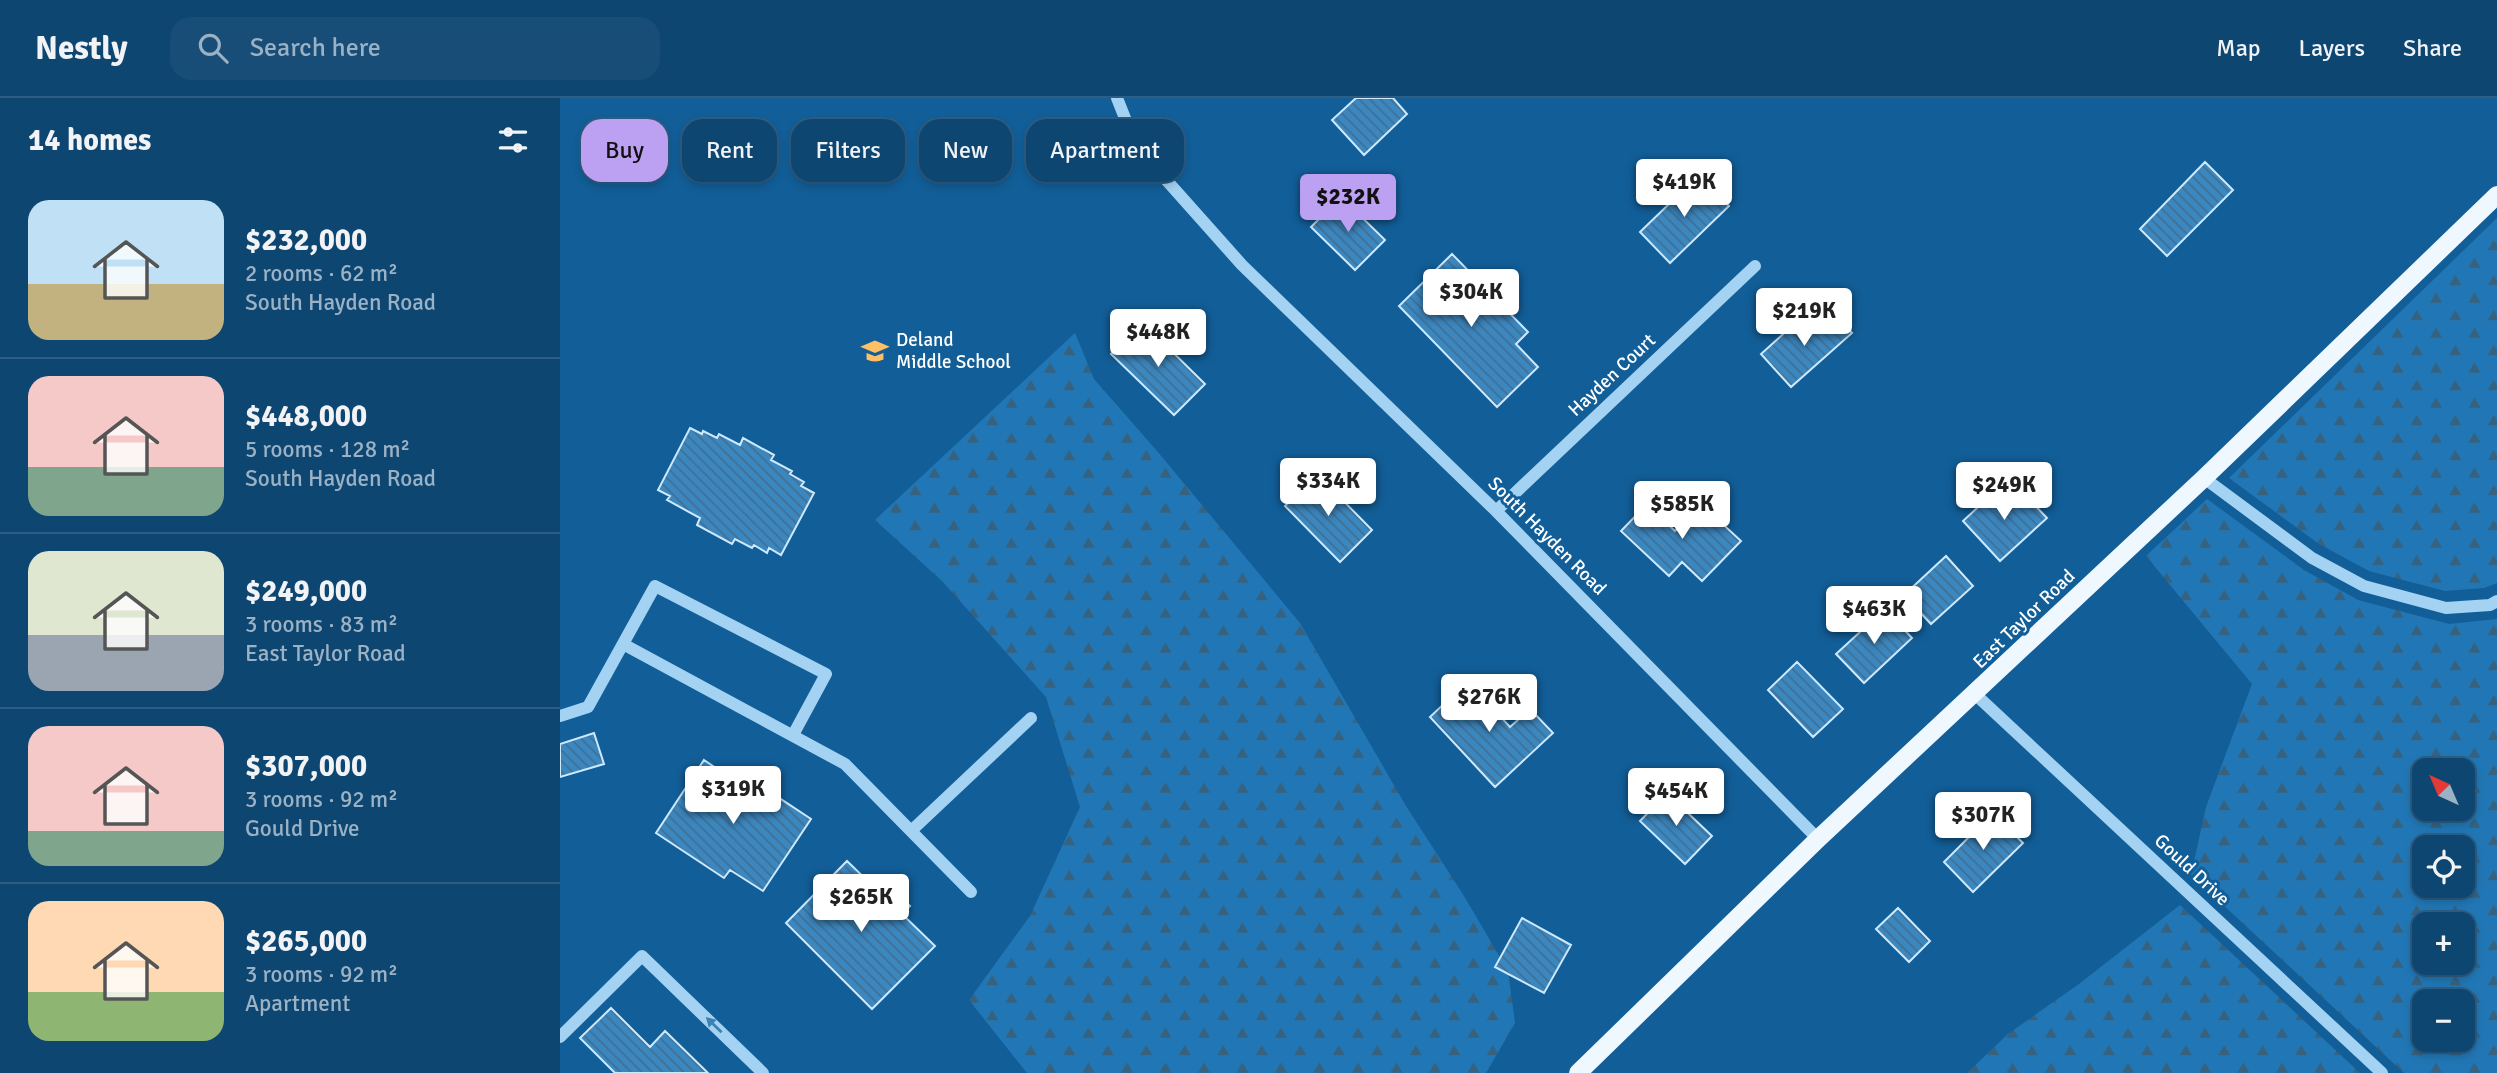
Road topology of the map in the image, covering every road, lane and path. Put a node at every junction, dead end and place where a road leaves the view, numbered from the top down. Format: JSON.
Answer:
{"nodes":[{"id":1,"x":1117,"y":98,"type":"edge"},
{"id":2,"x":2497,"y":195,"type":"edge"},
{"id":3,"x":1755,"y":266,"type":"dead end"},
{"id":4,"x":2204,"y":478,"type":"junction"},
{"id":5,"x":1496,"y":511,"type":"junction"},
{"id":6,"x":2497,"y":601,"type":"edge"},
{"id":7,"x":623,"y":644,"type":"junction"},
{"id":8,"x":1975,"y":694,"type":"junction"},
{"id":9,"x":560,"y":716,"type":"edge"},
{"id":10,"x":1031,"y":718,"type":"dead end"},
{"id":11,"x":793,"y":735,"type":"junction"},
{"id":12,"x":911,"y":831,"type":"junction"},
{"id":13,"x":1818,"y":839,"type":"junction"},
{"id":14,"x":971,"y":892,"type":"dead end"},
{"id":15,"x":560,"y":1037,"type":"edge"},
{"id":16,"x":763,"y":1073,"type":"edge"},
{"id":17,"x":1578,"y":1073,"type":"edge"},
{"id":18,"x":2382,"y":1073,"type":"edge"}],
"edges":[{"from":1,"to":5,"type":"street","name":"South Hayden Road"},
{"from":2,"to":4,"type":"main road","name":"East Taylor Road"},
{"from":3,"to":5,"type":"street","name":"Hayden Court"},
{"from":4,"to":6,"type":"street"},
{"from":4,"to":8,"type":"main road","name":"East Taylor Road"},
{"from":5,"to":13,"type":"street","name":"South Hayden Road"},
{"from":7,"to":9,"type":"street"},
{"from":7,"to":11,"type":"street"},
{"from":7,"to":11,"type":"street"},
{"from":8,"to":13,"type":"main road","name":"East Taylor Road"},
{"from":8,"to":18,"type":"street","name":"Gould Drive"},
{"from":10,"to":12,"type":"street"},
{"from":11,"to":12,"type":"street"},
{"from":12,"to":14,"type":"street"},
{"from":13,"to":17,"type":"main road","name":"East Taylor Road"},
{"from":16,"to":15,"type":"street","one_way":true}]}
